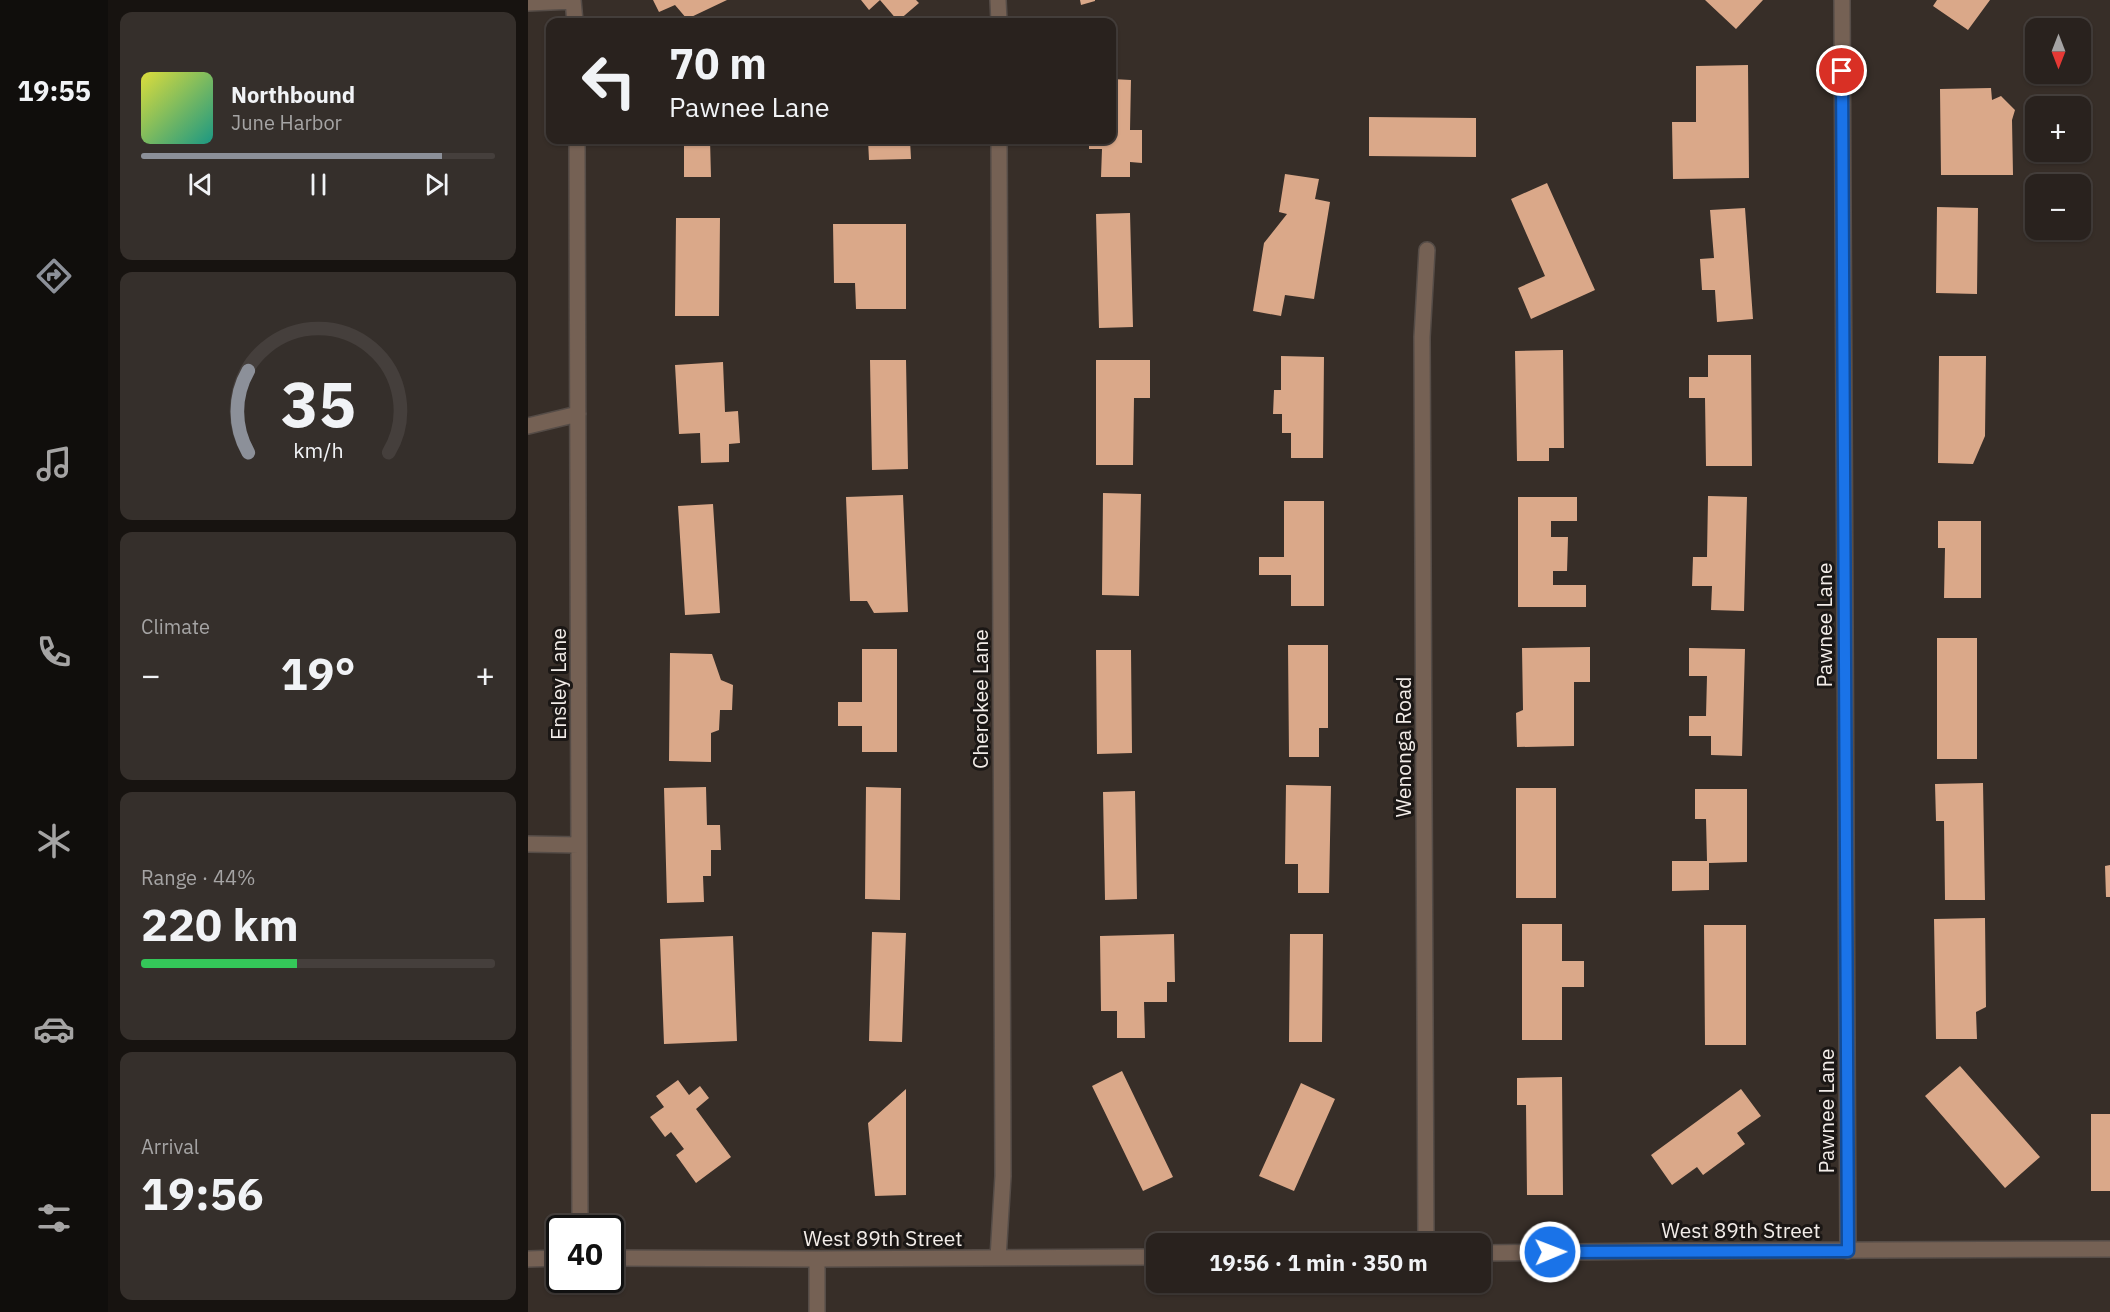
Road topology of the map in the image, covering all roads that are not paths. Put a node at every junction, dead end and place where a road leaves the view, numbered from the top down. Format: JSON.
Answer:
{"nodes":[{"id":1,"x":998,"y":0,"type":"edge"},
{"id":2,"x":1842,"y":0,"type":"edge"},
{"id":3,"x":573,"y":1,"type":"edge"},
{"id":4,"x":528,"y":3,"type":"edge"},
{"id":5,"x":575,"y":18,"type":"edge"},
{"id":6,"x":999,"y":18,"type":"edge"},
{"id":7,"x":577,"y":144,"type":"edge"},
{"id":8,"x":999,"y":144,"type":"edge"},
{"id":9,"x":1427,"y":250,"type":"dead end"},
{"id":10,"x":578,"y":414,"type":"junction"},
{"id":11,"x":528,"y":426,"type":"edge"},
{"id":12,"x":528,"y":844,"type":"edge"},
{"id":13,"x":579,"y":845,"type":"junction"},
{"id":14,"x":580,"y":1215,"type":"edge"},
{"id":15,"x":1426,"y":1233,"type":"edge"},
{"id":16,"x":2110,"y":1249,"type":"edge"},
{"id":17,"x":1848,"y":1251,"type":"junction"},
{"id":18,"x":1491,"y":1253,"type":"edge"},
{"id":19,"x":1146,"y":1257,"type":"edge"},
{"id":20,"x":546,"y":1258,"type":"edge"},
{"id":21,"x":624,"y":1258,"type":"edge"},
{"id":22,"x":998,"y":1258,"type":"junction"},
{"id":23,"x":528,"y":1259,"type":"edge"},
{"id":24,"x":817,"y":1259,"type":"junction"},
{"id":25,"x":818,"y":1312,"type":"edge"}],
"edges":[{"from":1,"to":6,"type":"street"},
{"from":2,"to":17,"type":"street","name":"Pawnee Lane"},
{"from":3,"to":4,"type":"street"},
{"from":3,"to":5,"type":"street"},
{"from":7,"to":10,"type":"street","name":"Ensley Lane"},
{"from":8,"to":22,"type":"street","name":"Cherokee Lane"},
{"from":9,"to":15,"type":"street","name":"Wenonga Road"},
{"from":10,"to":11,"type":"street"},
{"from":10,"to":13,"type":"street","name":"Ensley Lane"},
{"from":12,"to":13,"type":"street"},
{"from":13,"to":14,"type":"street","name":"Ensley Lane"},
{"from":16,"to":17,"type":"street","name":"West 89th Street"},
{"from":17,"to":18,"type":"street","name":"West 89th Street"},
{"from":19,"to":22,"type":"street","name":"West 89th Street"},
{"from":20,"to":23,"type":"street"},
{"from":21,"to":24,"type":"street","name":"West 89th Street"},
{"from":22,"to":24,"type":"street","name":"West 89th Street"},
{"from":24,"to":25,"type":"street"}]}
